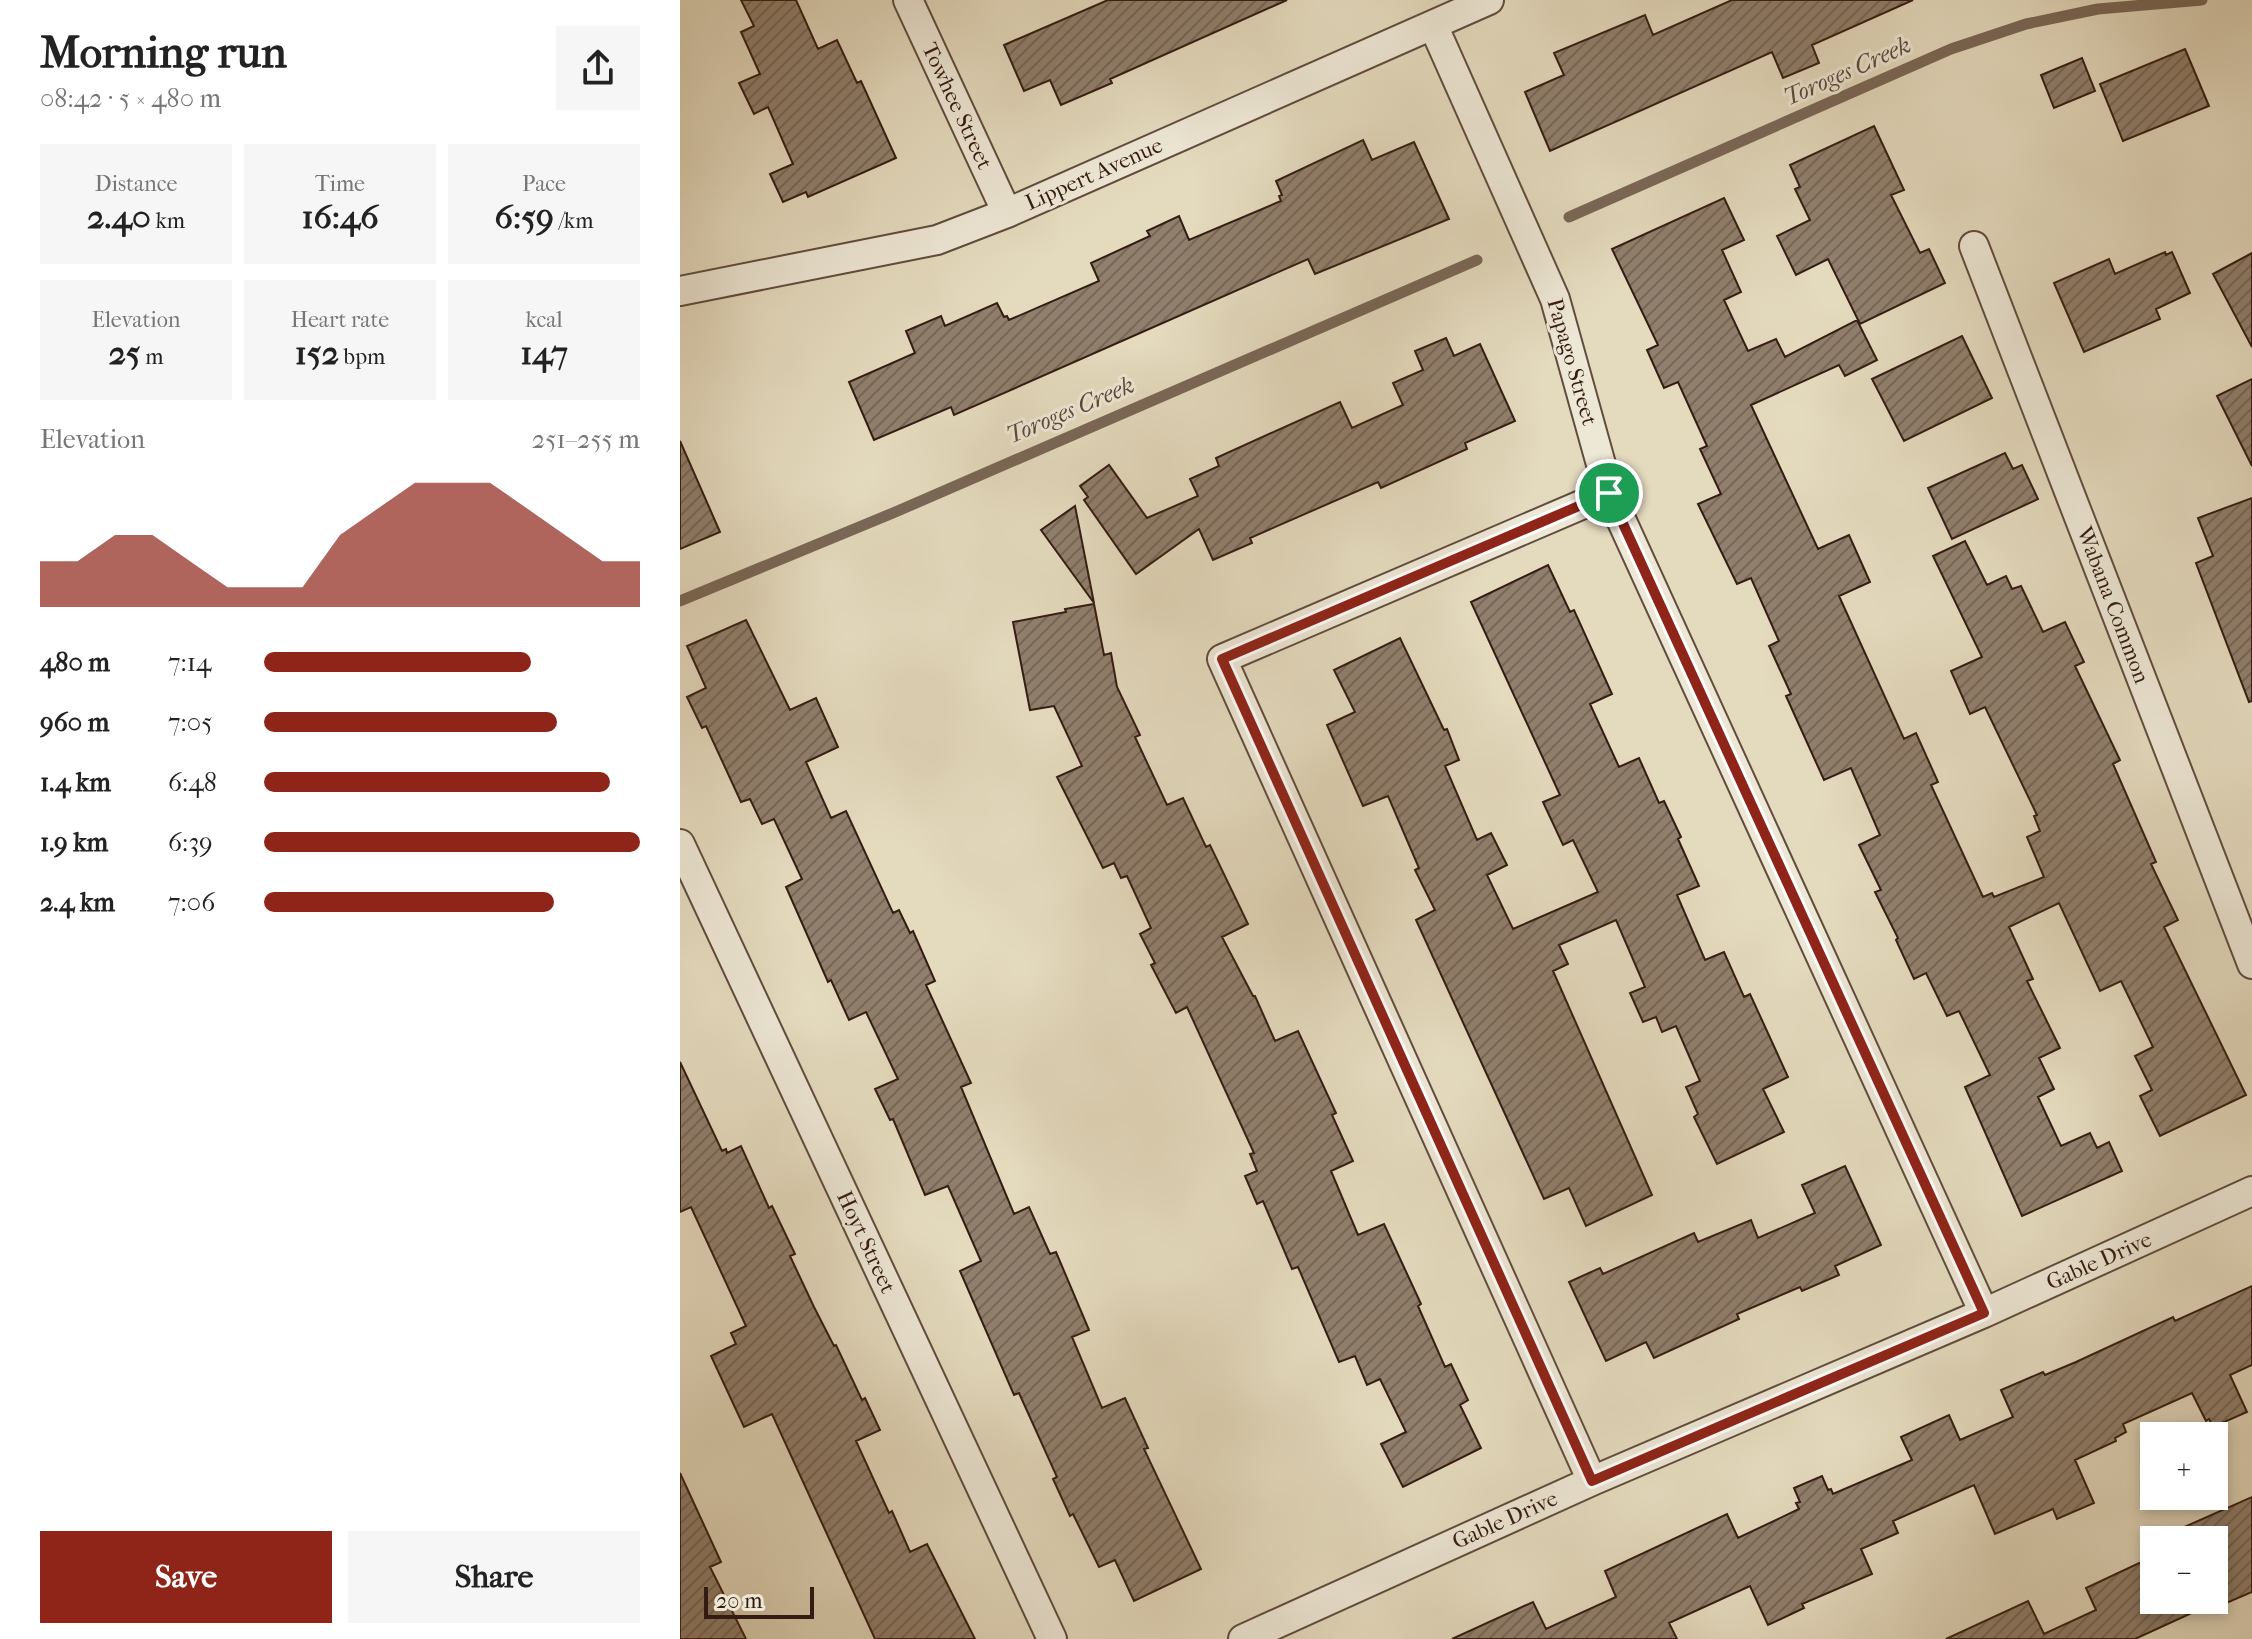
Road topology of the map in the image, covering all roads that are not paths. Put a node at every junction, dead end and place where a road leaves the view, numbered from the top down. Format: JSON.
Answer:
{"nodes":[{"id":1,"x":908,"y":0,"type":"edge"},
{"id":2,"x":1489,"y":0,"type":"edge"},
{"id":3,"x":1433,"y":25,"type":"junction"},
{"id":4,"x":1007,"y":213,"type":"junction"},
{"id":5,"x":1974,"y":246,"type":"dead end"},
{"id":6,"x":680,"y":291,"type":"edge"},
{"id":7,"x":1609,"y":493,"type":"junction"},
{"id":8,"x":680,"y":844,"type":"edge"},
{"id":9,"x":2252,"y":964,"type":"edge"},
{"id":10,"x":2252,"y":1191,"type":"edge"},
{"id":11,"x":1984,"y":1313,"type":"junction"},
{"id":12,"x":1592,"y":1481,"type":"junction"},
{"id":13,"x":1052,"y":1639,"type":"edge"},
{"id":14,"x":1243,"y":1639,"type":"edge"}],
"edges":[{"from":1,"to":4,"type":"street","name":"Towhee Street"},
{"from":2,"to":3,"type":"street","name":"Lippert Avenue"},
{"from":3,"to":4,"type":"street","name":"Lippert Avenue"},
{"from":3,"to":7,"type":"street","name":"Papago Street"},
{"from":4,"to":6,"type":"street","name":"Lippert Avenue"},
{"from":5,"to":9,"type":"street","name":"Wabana Common"},
{"from":7,"to":11,"type":"street","name":"Papago Street"},
{"from":7,"to":12,"type":"street"},
{"from":8,"to":13,"type":"street","name":"Hoyt Street"},
{"from":10,"to":11,"type":"street","name":"Gable Drive"},
{"from":11,"to":12,"type":"street","name":"Gable Drive"},
{"from":12,"to":14,"type":"street","name":"Gable Drive"}]}
